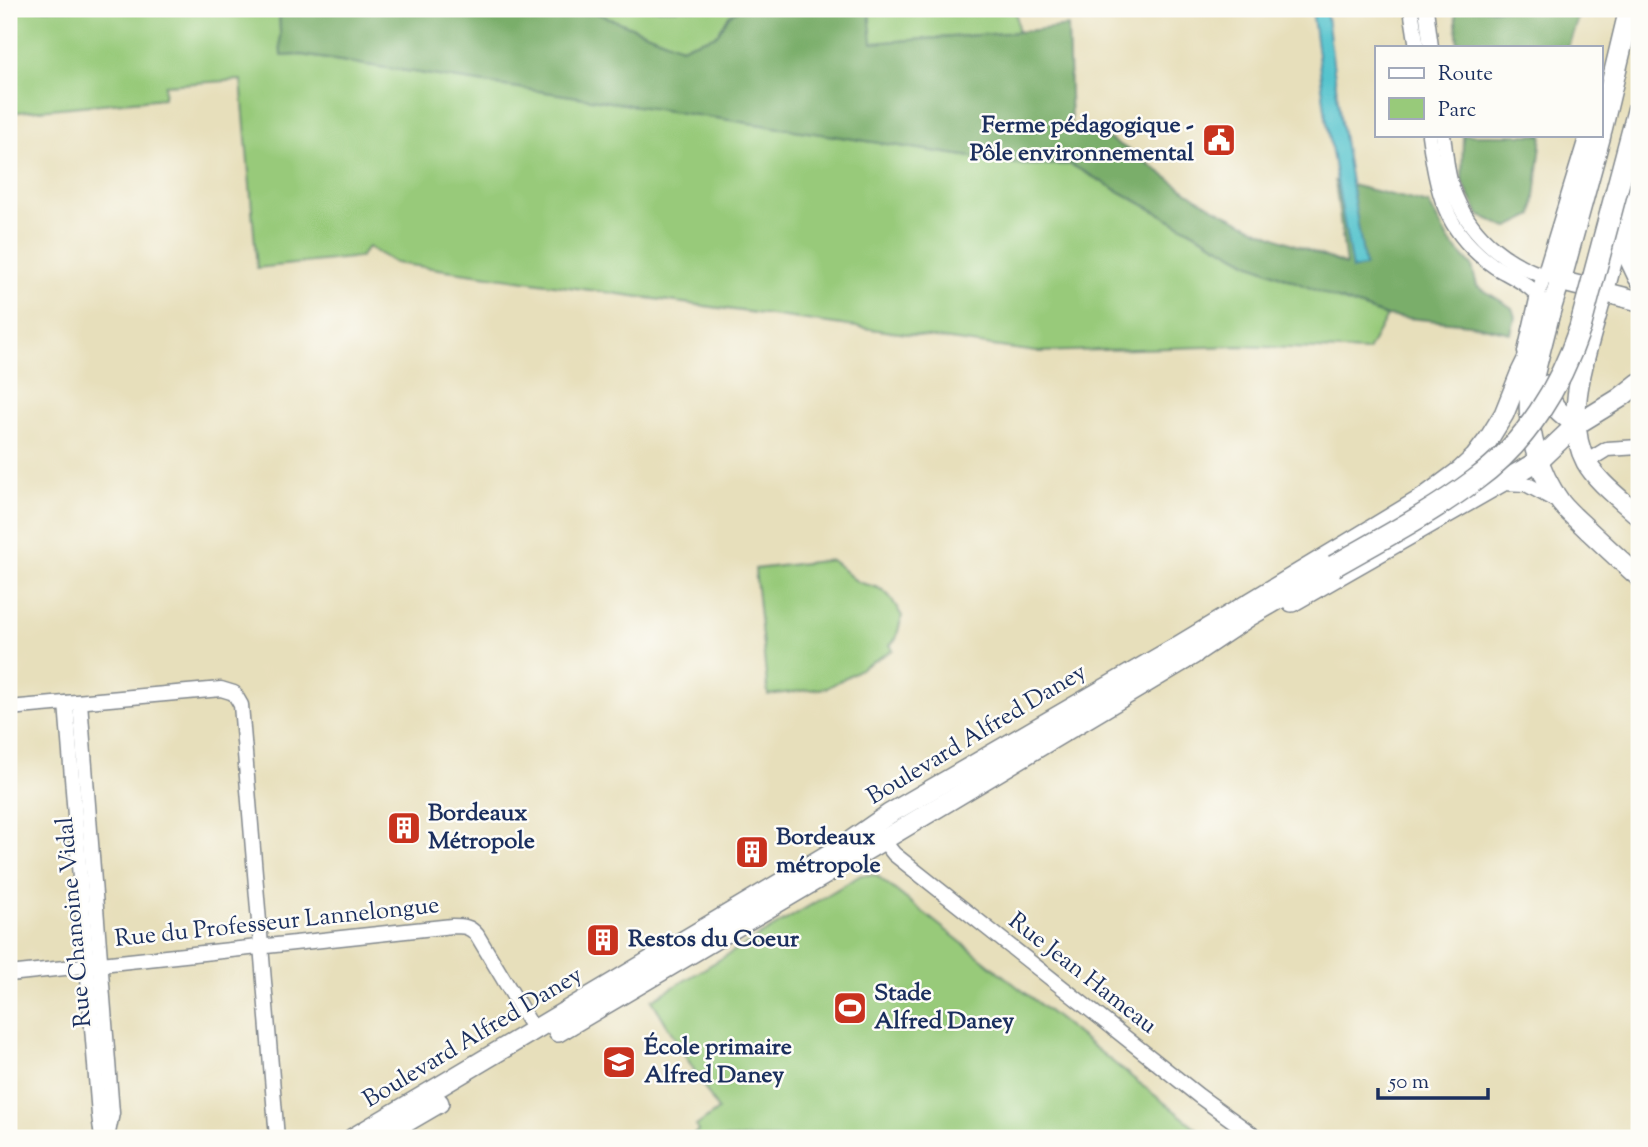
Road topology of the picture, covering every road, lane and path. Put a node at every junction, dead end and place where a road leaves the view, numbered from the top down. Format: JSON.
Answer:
{"nodes":[{"id":1,"x":1411,"y":9,"type":"edge"},
{"id":2,"x":1426,"y":9,"type":"edge"},
{"id":3,"x":1630,"y":9,"type":"edge"},
{"id":4,"x":1417,"y":46,"type":"edge"},
{"id":5,"x":1431,"y":46,"type":"edge"},
{"id":6,"x":1617,"y":60,"type":"junction"},
{"id":7,"x":1602,"y":98,"type":"edge"},
{"id":8,"x":1639,"y":107,"type":"edge"},
{"id":9,"x":1602,"y":124,"type":"edge"},
{"id":10,"x":1429,"y":136,"type":"edge"},
{"id":11,"x":1443,"y":136,"type":"edge"},
{"id":12,"x":1587,"y":136,"type":"edge"},
{"id":13,"x":1599,"y":136,"type":"edge"},
{"id":14,"x":1639,"y":159,"type":"edge"},
{"id":15,"x":1623,"y":218,"type":"junction"},
{"id":16,"x":1639,"y":277,"type":"edge"},
{"id":17,"x":1552,"y":278,"type":"junction"},
{"id":18,"x":1603,"y":292,"type":"junction"},
{"id":19,"x":1538,"y":295,"type":"junction"},
{"id":20,"x":1639,"y":301,"type":"edge"},
{"id":21,"x":1550,"y":313,"type":"junction"},
{"id":22,"x":1520,"y":374,"type":"junction"},
{"id":23,"x":1639,"y":383,"type":"edge"},
{"id":24,"x":1639,"y":390,"type":"edge"},
{"id":25,"x":1620,"y":398,"type":"junction"},
{"id":26,"x":1576,"y":425,"type":"junction"},
{"id":27,"x":1639,"y":447,"type":"edge"},
{"id":28,"x":1539,"y":460,"type":"junction"},
{"id":29,"x":1586,"y":462,"type":"junction"},
{"id":30,"x":1502,"y":483,"type":"junction"},
{"id":31,"x":1562,"y":504,"type":"junction"},
{"id":32,"x":1639,"y":516,"type":"edge"},
{"id":33,"x":1639,"y":578,"type":"edge"},
{"id":34,"x":1182,"y":660,"type":"junction"},
{"id":35,"x":73,"y":702,"type":"junction"},
{"id":36,"x":9,"y":708,"type":"edge"},
{"id":37,"x":1026,"y":734,"type":"junction"},
{"id":38,"x":855,"y":838,"type":"junction"},
{"id":39,"x":883,"y":841,"type":"junction"},
{"id":40,"x":261,"y":948,"type":"junction"},
{"id":41,"x":94,"y":965,"type":"junction"},
{"id":42,"x":9,"y":974,"type":"edge"},
{"id":43,"x":534,"y":1030,"type":"junction"},
{"id":44,"x":105,"y":1138,"type":"edge"},
{"id":45,"x":277,"y":1138,"type":"edge"},
{"id":46,"x":353,"y":1138,"type":"edge"},
{"id":47,"x":379,"y":1138,"type":"edge"},
{"id":48,"x":1257,"y":1138,"type":"edge"}],
"edges":[{"from":1,"to":4,"type":"street"},
{"from":2,"to":5,"type":"street"},
{"from":3,"to":6,"type":"highway"},
{"from":6,"to":7,"type":"street"},
{"from":6,"to":9,"type":"highway"},
{"from":8,"to":34,"type":"highway","bridge":true},
{"from":10,"to":19,"type":"street"},
{"from":11,"to":17,"type":"street"},
{"from":12,"to":17,"type":"street"},
{"from":13,"to":17,"type":"highway"},
{"from":14,"to":15,"type":"highway"},
{"from":15,"to":16,"type":"highway"},
{"from":15,"to":18,"type":"highway"},
{"from":17,"to":18,"type":"main road"},
{"from":17,"to":19,"type":"street"},
{"from":17,"to":21,"type":"main road"},
{"from":18,"to":20,"type":"main road"},
{"from":18,"to":26,"type":"main road"},
{"from":19,"to":21,"type":"street"},
{"from":19,"to":22,"type":"street"},
{"from":21,"to":22,"type":"main road","name":"Boulevard Alfred Daney"},
{"from":21,"to":26,"type":"main road"},
{"from":21,"to":28,"type":"main road"},
{"from":22,"to":37,"type":"main road","name":"Boulevard Alfred Daney"},
{"from":23,"to":25,"type":"main road"},
{"from":24,"to":25,"type":"main road"},
{"from":25,"to":26,"type":"main road","name":"Boulevard Alfred Daney"},
{"from":26,"to":28,"type":"main road","name":"Boulevard Alfred Daney"},
{"from":26,"to":29,"type":"main road"},
{"from":27,"to":29,"type":"street"},
{"from":28,"to":30,"type":"main road","name":"Boulevard Alfred Daney"},
{"from":28,"to":31,"type":"main road"},
{"from":29,"to":32,"type":"main road"},
{"from":30,"to":31,"type":"street"},
{"from":30,"to":34,"type":"main road","name":"Boulevard Alfred Daney"},
{"from":31,"to":33,"type":"main road"},
{"from":34,"to":39,"type":"main road","name":"Boulevard Alfred Daney"},
{"from":35,"to":36,"type":"street"},
{"from":35,"to":40,"type":"street"},
{"from":35,"to":41,"type":"street","name":"Rue Chanoine Vidal"},
{"from":37,"to":38,"type":"main road","name":"Boulevard Alfred Daney"},
{"from":37,"to":39,"type":"street"},
{"from":38,"to":39,"type":"street"},
{"from":38,"to":43,"type":"main road","name":"Boulevard Alfred Daney"},
{"from":39,"to":47,"type":"main road","name":"Boulevard Alfred Daney"},
{"from":39,"to":48,"type":"street","name":"Rue Jean Hameau"},
{"from":40,"to":41,"type":"street","name":"Rue du Professeur Lannelongue"},
{"from":40,"to":43,"type":"street","name":"Rue du Professeur Lannelongue"},
{"from":40,"to":45,"type":"street"},
{"from":41,"to":42,"type":"street","name":"Rue du Professeur Lannelongue"},
{"from":41,"to":44,"type":"street","name":"Rue Chanoine Vidal"},
{"from":43,"to":46,"type":"main road","name":"Boulevard Alfred Daney"}]}
